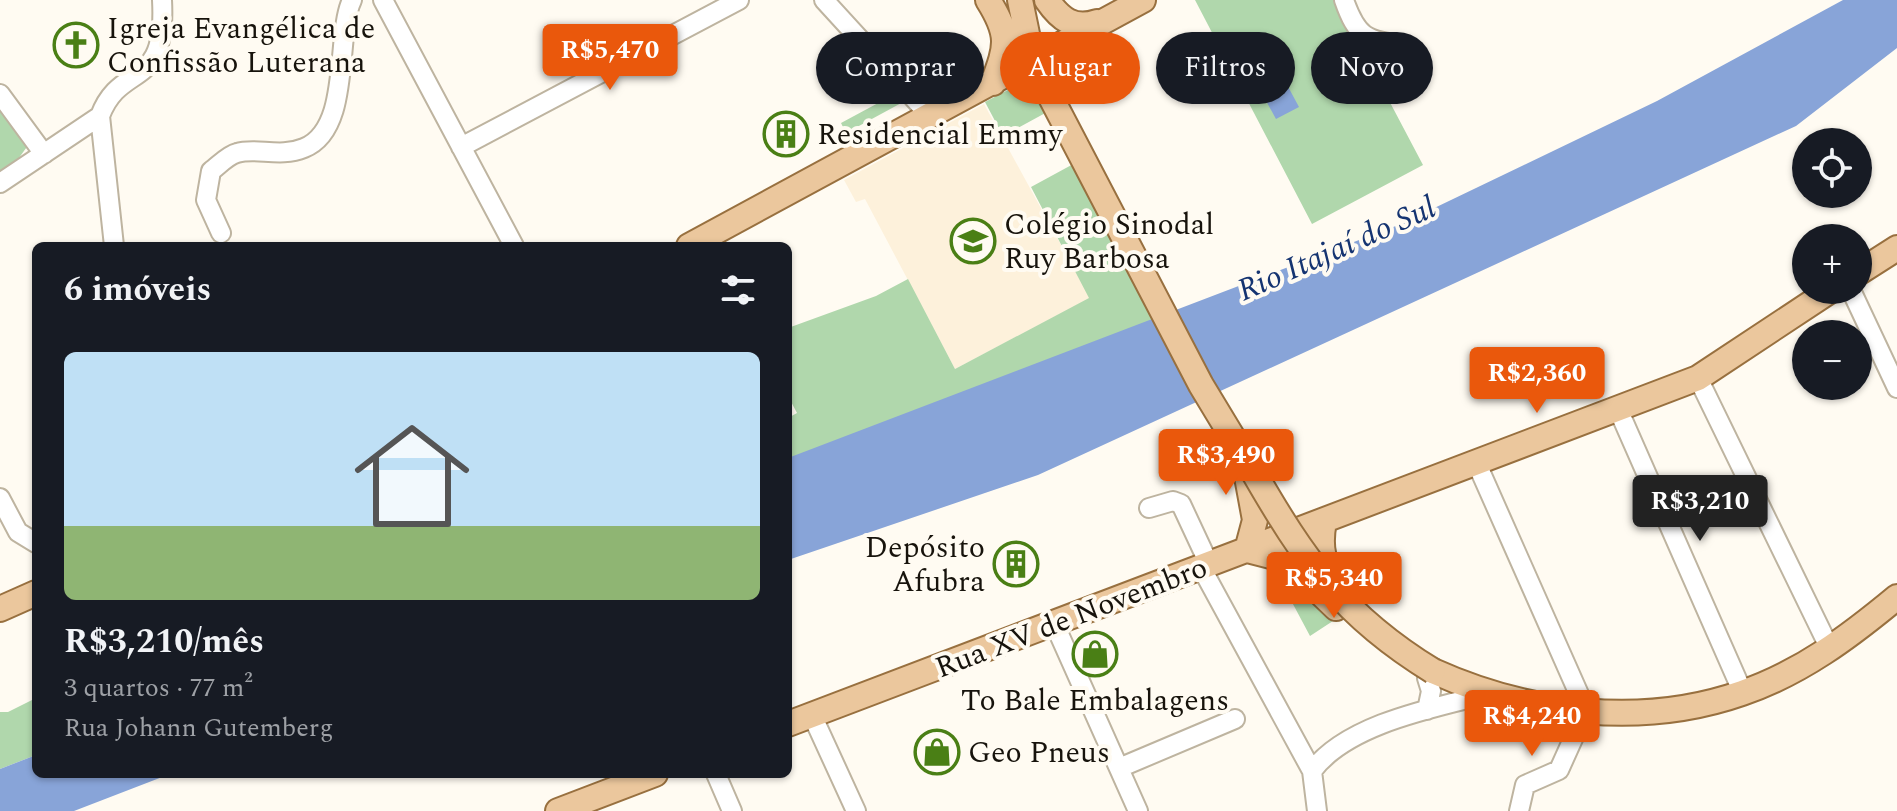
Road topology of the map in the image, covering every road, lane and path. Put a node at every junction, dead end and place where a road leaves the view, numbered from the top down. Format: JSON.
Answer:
{"nodes":[{"id":1,"x":162,"y":0,"type":"edge"},
{"id":2,"x":352,"y":0,"type":"edge"},
{"id":3,"x":383,"y":0,"type":"edge"},
{"id":4,"x":739,"y":0,"type":"edge"},
{"id":5,"x":824,"y":0,"type":"edge"},
{"id":6,"x":988,"y":0,"type":"edge"},
{"id":7,"x":1047,"y":0,"type":"edge"},
{"id":8,"x":1143,"y":0,"type":"edge"},
{"id":9,"x":1344,"y":0,"type":"edge"},
{"id":10,"x":1021,"y":5,"type":"edge"},
{"id":11,"x":1097,"y":23,"type":"junction"},
{"id":12,"x":1027,"y":32,"type":"edge"},
{"id":13,"x":1083,"y":32,"type":"edge"},
{"id":14,"x":1360,"y":32,"type":"edge"},
{"id":15,"x":1000,"y":80,"type":"edge"},
{"id":16,"x":993,"y":83,"type":"junction"},
{"id":17,"x":0,"y":94,"type":"edge"},
{"id":18,"x":1055,"y":104,"type":"edge"},
{"id":19,"x":100,"y":116,"type":"junction"},
{"id":20,"x":931,"y":117,"type":"junction"},
{"id":21,"x":461,"y":147,"type":"junction"},
{"id":22,"x":44,"y":154,"type":"junction"},
{"id":23,"x":0,"y":183,"type":"edge"},
{"id":24,"x":221,"y":233,"type":"dead end"},
{"id":25,"x":114,"y":242,"type":"edge"},
{"id":26,"x":512,"y":242,"type":"edge"},
{"id":27,"x":697,"y":242,"type":"edge"},
{"id":28,"x":1897,"y":248,"type":"edge"},
{"id":29,"x":1872,"y":264,"type":"edge"},
{"id":30,"x":1810,"y":304,"type":"edge"},
{"id":31,"x":1858,"y":304,"type":"edge"},
{"id":32,"x":1698,"y":378,"type":"junction"},
{"id":33,"x":1897,"y":388,"type":"edge"},
{"id":34,"x":1618,"y":409,"type":"junction"},
{"id":35,"x":1245,"y":456,"type":"junction"},
{"id":36,"x":1477,"y":464,"type":"junction"},
{"id":37,"x":0,"y":498,"type":"edge"},
{"id":38,"x":1149,"y":508,"type":"dead end"},
{"id":39,"x":1324,"y":521,"type":"junction"},
{"id":40,"x":32,"y":541,"type":"edge"},
{"id":41,"x":1247,"y":550,"type":"junction"},
{"id":42,"x":1205,"y":566,"type":"junction"},
{"id":43,"x":1299,"y":570,"type":"junction"},
{"id":44,"x":1331,"y":574,"type":"junction"},
{"id":45,"x":1352,"y":594,"type":"junction"},
{"id":46,"x":32,"y":595,"type":"edge"},
{"id":47,"x":1897,"y":597,"type":"edge"},
{"id":48,"x":0,"y":609,"type":"edge"},
{"id":49,"x":1054,"y":623,"type":"junction"},
{"id":50,"x":1363,"y":633,"type":"junction"},
{"id":51,"x":1830,"y":649,"type":"junction"},
{"id":52,"x":1430,"y":674,"type":"junction"},
{"id":53,"x":1481,"y":692,"type":"junction"},
{"id":54,"x":1743,"y":693,"type":"junction"},
{"id":55,"x":1427,"y":710,"type":"junction"},
{"id":56,"x":1586,"y":710,"type":"junction"},
{"id":57,"x":812,"y":715,"type":"junction"},
{"id":58,"x":1235,"y":719,"type":"dead end"},
{"id":59,"x":792,"y":722,"type":"edge"},
{"id":60,"x":1119,"y":768,"type":"junction"},
{"id":61,"x":1312,"y":771,"type":"junction"},
{"id":62,"x":644,"y":778,"type":"edge"},
{"id":63,"x":718,"y":778,"type":"edge"},
{"id":64,"x":601,"y":794,"type":"edge"},
{"id":65,"x":558,"y":811,"type":"edge"},
{"id":66,"x":732,"y":811,"type":"edge"},
{"id":67,"x":856,"y":811,"type":"edge"},
{"id":68,"x":1138,"y":811,"type":"edge"},
{"id":69,"x":1317,"y":811,"type":"edge"},
{"id":70,"x":1519,"y":811,"type":"edge"}],
"edges":[{"from":1,"to":19,"type":"street"},
{"from":2,"to":24,"type":"street"},
{"from":3,"to":21,"type":"street"},
{"from":4,"to":21,"type":"street"},
{"from":5,"to":20,"type":"street"},
{"from":6,"to":16,"type":"main road"},
{"from":7,"to":11,"type":"main road"},
{"from":8,"to":11,"type":"main road"},
{"from":9,"to":14,"type":"street"},
{"from":10,"to":11,"type":"main road"},
{"from":10,"to":12,"type":"main road"},
{"from":11,"to":13,"type":"main road"},
{"from":15,"to":16,"type":"main road"},
{"from":16,"to":20,"type":"main road"},
{"from":17,"to":22,"type":"street"},
{"from":18,"to":35,"type":"main road"},
{"from":19,"to":22,"type":"street"},
{"from":19,"to":25,"type":"street"},
{"from":20,"to":27,"type":"main road"},
{"from":21,"to":26,"type":"street"},
{"from":22,"to":23,"type":"street"},
{"from":28,"to":29,"type":"main road"},
{"from":30,"to":32,"type":"main road","name":"Rua XV de Novembro"},
{"from":31,"to":33,"type":"street"},
{"from":32,"to":34,"type":"main road","name":"Rua XV de Novembro"},
{"from":32,"to":51,"type":"street"},
{"from":34,"to":36,"type":"main road","name":"Rua XV de Novembro"},
{"from":34,"to":54,"type":"street"},
{"from":35,"to":41,"type":"main road"},
{"from":35,"to":52,"type":"main road","bridge":true},
{"from":36,"to":39,"type":"main road","name":"Rua XV de Novembro"},
{"from":36,"to":56,"type":"street"},
{"from":37,"to":40,"type":"street"},
{"from":38,"to":42,"type":"street"},
{"from":39,"to":41,"type":"main road","name":"Rua XV de Novembro"},
{"from":39,"to":44,"type":"main road"},
{"from":41,"to":42,"type":"main road","name":"Rua XV de Novembro"},
{"from":41,"to":43,"type":"main road"},
{"from":42,"to":49,"type":"main road","name":"Rua XV de Novembro"},
{"from":42,"to":61,"type":"street"},
{"from":43,"to":44,"type":"main road"},
{"from":43,"to":50,"type":"main road"},
{"from":44,"to":45,"type":"main road"},
{"from":45,"to":50,"type":"main road"},
{"from":45,"to":53,"type":"main road"},
{"from":46,"to":48,"type":"main road"},
{"from":47,"to":51,"type":"main road"},
{"from":49,"to":57,"type":"main road","name":"Rua XV de Novembro"},
{"from":49,"to":60,"type":"street"},
{"from":50,"to":52,"type":"main road"},
{"from":51,"to":54,"type":"main road"},
{"from":52,"to":53,"type":"main road"},
{"from":52,"to":55,"type":"street"},
{"from":53,"to":55,"type":"street"},
{"from":53,"to":56,"type":"main road"},
{"from":54,"to":56,"type":"main road"},
{"from":55,"to":61,"type":"street"},
{"from":56,"to":70,"type":"street"},
{"from":57,"to":59,"type":"main road","name":"Rua XV de Novembro"},
{"from":57,"to":67,"type":"street"},
{"from":58,"to":60,"type":"street"},
{"from":60,"to":68,"type":"street"},
{"from":61,"to":69,"type":"street"},
{"from":62,"to":64,"type":"main road"},
{"from":63,"to":66,"type":"street"},
{"from":64,"to":65,"type":"main road"}]}
